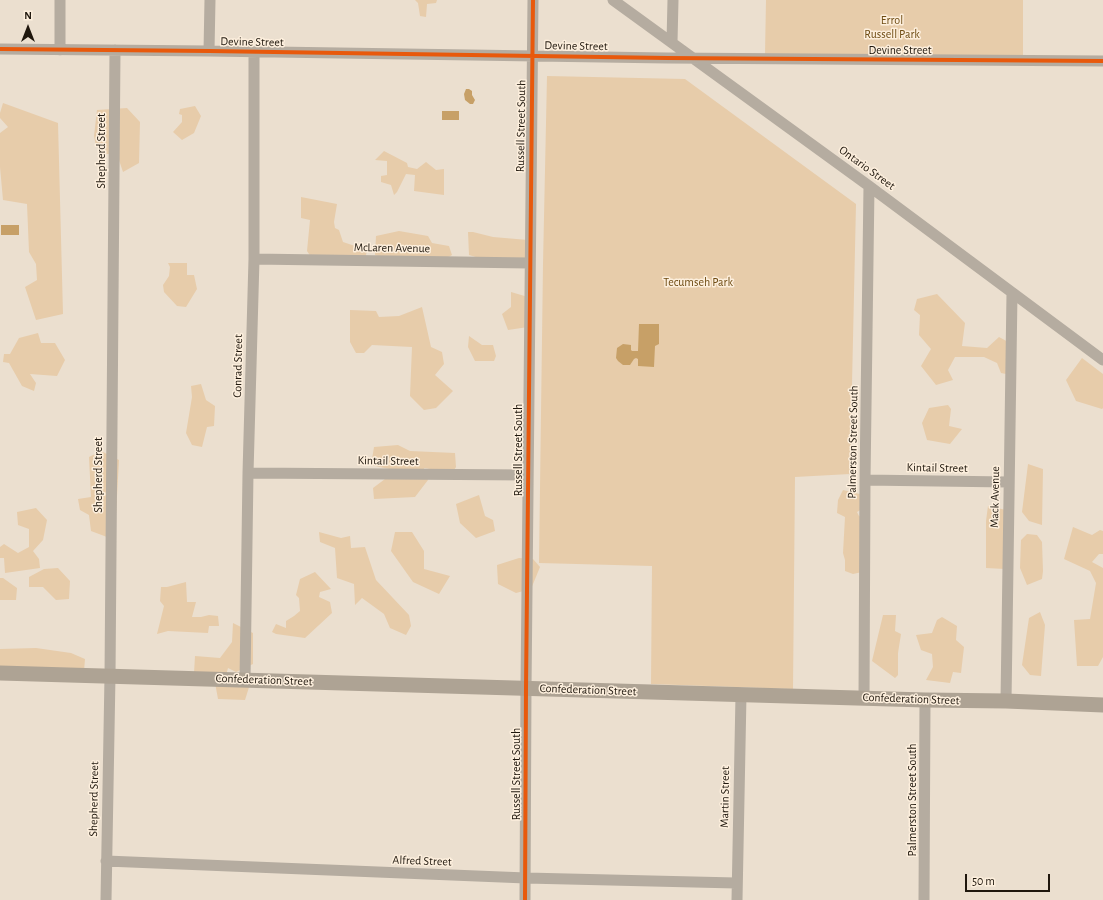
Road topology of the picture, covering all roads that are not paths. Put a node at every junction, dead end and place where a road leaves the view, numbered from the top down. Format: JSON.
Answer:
{"nodes":[{"id":1,"x":60,"y":0,"type":"edge"},
{"id":2,"x":210,"y":0,"type":"edge"},
{"id":3,"x":533,"y":0,"type":"edge"},
{"id":4,"x":613,"y":0,"type":"edge"},
{"id":5,"x":673,"y":0,"type":"edge"},
{"id":6,"x":672,"y":42,"type":"junction"},
{"id":7,"x":0,"y":49,"type":"edge"},
{"id":8,"x":60,"y":50,"type":"junction"},
{"id":9,"x":114,"y":50,"type":"junction"},
{"id":10,"x":209,"y":51,"type":"junction"},
{"id":11,"x":254,"y":52,"type":"junction"},
{"id":12,"x":532,"y":56,"type":"junction"},
{"id":13,"x":692,"y":58,"type":"junction"},
{"id":14,"x":1103,"y":61,"type":"edge"},
{"id":15,"x":869,"y":186,"type":"junction"},
{"id":16,"x":254,"y":259,"type":"junction"},
{"id":17,"x":529,"y":263,"type":"junction"},
{"id":18,"x":1012,"y":293,"type":"junction"},
{"id":19,"x":1103,"y":360,"type":"edge"},
{"id":20,"x":248,"y":473,"type":"junction"},
{"id":21,"x":528,"y":475,"type":"junction"},
{"id":22,"x":865,"y":480,"type":"junction"},
{"id":23,"x":1008,"y":482,"type":"junction"},
{"id":24,"x":0,"y":673,"type":"edge"},
{"id":25,"x":110,"y":676,"type":"junction"},
{"id":26,"x":245,"y":680,"type":"junction"},
{"id":27,"x":526,"y":688,"type":"junction"},
{"id":28,"x":741,"y":695,"type":"junction"},
{"id":29,"x":864,"y":698,"type":"junction"},
{"id":30,"x":925,"y":700,"type":"junction"},
{"id":31,"x":1006,"y":701,"type":"junction"},
{"id":32,"x":1103,"y":705,"type":"edge"},
{"id":33,"x":106,"y":861,"type":"junction"},
{"id":34,"x":526,"y":878,"type":"junction"},
{"id":35,"x":736,"y":883,"type":"junction"},
{"id":36,"x":106,"y":900,"type":"edge"},
{"id":37,"x":525,"y":900,"type":"edge"},
{"id":38,"x":737,"y":900,"type":"edge"},
{"id":39,"x":924,"y":900,"type":"edge"}],
"edges":[{"from":1,"to":8,"type":"street"},
{"from":2,"to":10,"type":"street"},
{"from":3,"to":12,"type":"street","name":"Russell Street South"},
{"from":4,"to":6,"type":"street","name":"Ontario Street"},
{"from":5,"to":6,"type":"street"},
{"from":6,"to":13,"type":"street","name":"Ontario Street"},
{"from":7,"to":8,"type":"street","name":"Devine Street"},
{"from":8,"to":9,"type":"street","name":"Devine Street"},
{"from":9,"to":10,"type":"street","name":"Devine Street"},
{"from":9,"to":25,"type":"street","name":"Shepherd Street"},
{"from":10,"to":11,"type":"street","name":"Devine Street"},
{"from":11,"to":12,"type":"street","name":"Devine Street"},
{"from":11,"to":16,"type":"street","name":"Conrad Street"},
{"from":12,"to":13,"type":"street","name":"Devine Street"},
{"from":12,"to":17,"type":"street","name":"Russell Street South"},
{"from":13,"to":14,"type":"street","name":"Devine Street"},
{"from":13,"to":15,"type":"street","name":"Ontario Street"},
{"from":15,"to":18,"type":"street","name":"Ontario Street"},
{"from":15,"to":22,"type":"street","name":"Palmerston Street South"},
{"from":16,"to":17,"type":"street","name":"McLaren Avenue"},
{"from":16,"to":20,"type":"street","name":"Conrad Street"},
{"from":17,"to":21,"type":"street","name":"Russell Street South"},
{"from":18,"to":19,"type":"street","name":"Ontario Street"},
{"from":18,"to":23,"type":"street","name":"Mack Avenue"},
{"from":20,"to":21,"type":"street","name":"Kintail Street"},
{"from":20,"to":26,"type":"street","name":"Conrad Street"},
{"from":21,"to":27,"type":"street","name":"Russell Street South"},
{"from":22,"to":23,"type":"street","name":"Kintail Street"},
{"from":22,"to":29,"type":"street","name":"Palmerston Street South"},
{"from":23,"to":31,"type":"street","name":"Mack Avenue"},
{"from":24,"to":25,"type":"main road","name":"Confederation Street"},
{"from":25,"to":26,"type":"main road","name":"Confederation Street"},
{"from":25,"to":33,"type":"street","name":"Shepherd Street"},
{"from":26,"to":27,"type":"main road","name":"Confederation Street"},
{"from":27,"to":28,"type":"main road","name":"Confederation Street"},
{"from":27,"to":34,"type":"street","name":"Russell Street South"},
{"from":28,"to":29,"type":"main road","name":"Confederation Street"},
{"from":28,"to":35,"type":"street","name":"Martin Street"},
{"from":29,"to":30,"type":"main road","name":"Confederation Street"},
{"from":30,"to":31,"type":"main road","name":"Confederation Street"},
{"from":30,"to":39,"type":"street","name":"Palmerston Street South"},
{"from":31,"to":32,"type":"main road","name":"Confederation Street"},
{"from":33,"to":34,"type":"street","name":"Alfred Street"},
{"from":33,"to":36,"type":"street","name":"Shepherd Street"},
{"from":34,"to":35,"type":"street","name":"Alfred Street"},
{"from":34,"to":37,"type":"street","name":"Russell Street South"},
{"from":35,"to":38,"type":"street","name":"Martin Street"}]}
